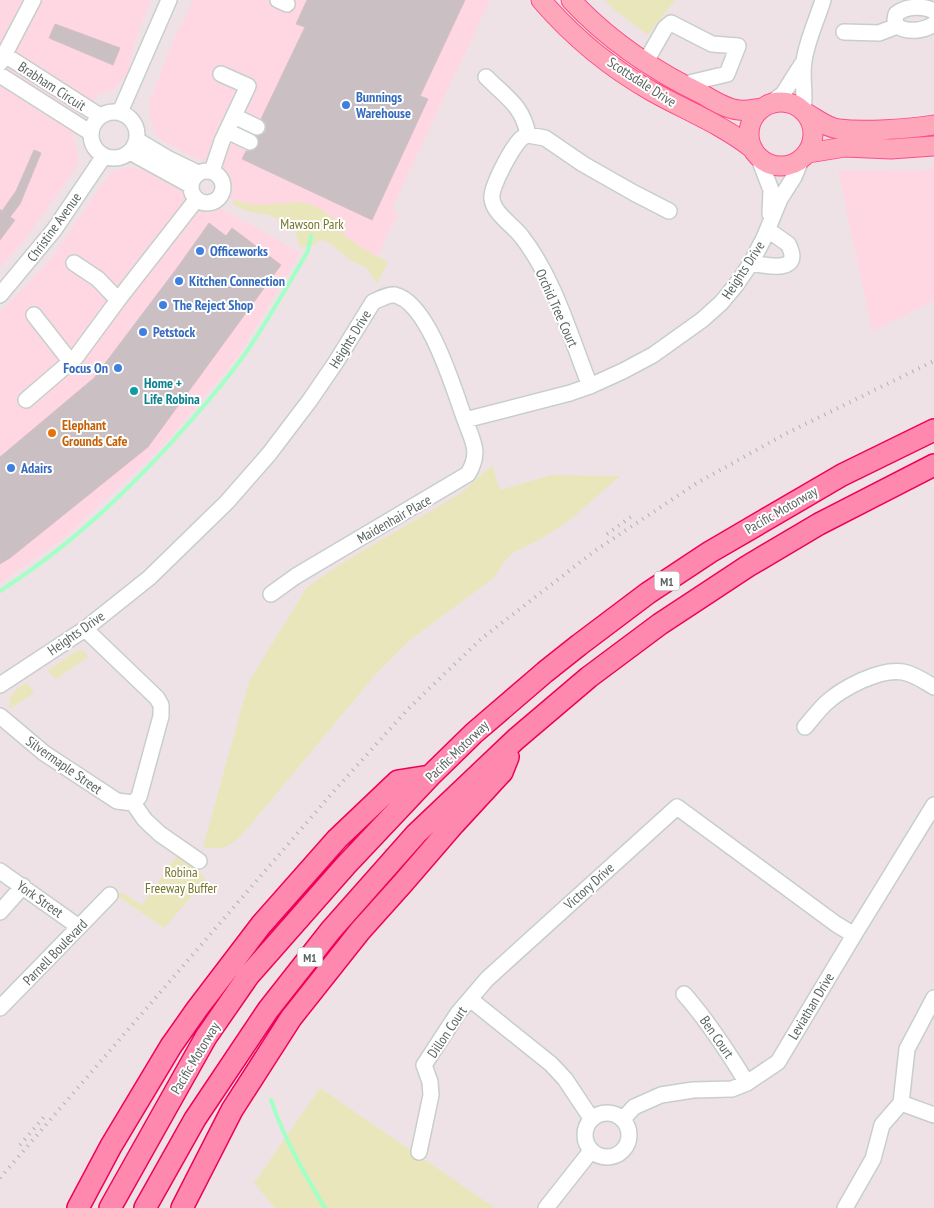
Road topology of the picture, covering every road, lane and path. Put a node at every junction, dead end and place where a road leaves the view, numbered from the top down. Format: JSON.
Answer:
{"nodes":[{"id":1,"x":33,"y":0,"type":"edge"},
{"id":2,"x":541,"y":0,"type":"edge"},
{"id":3,"x":571,"y":0,"type":"edge"},
{"id":4,"x":823,"y":0,"type":"edge"},
{"id":5,"x":168,"y":2,"type":"edge"},
{"id":6,"x":934,"y":11,"type":"edge"},
{"id":7,"x":934,"y":24,"type":"edge"},
{"id":8,"x":897,"y":26,"type":"junction"},
{"id":9,"x":844,"y":32,"type":"dead end"},
{"id":10,"x":3,"y":59,"type":"edge"},
{"id":11,"x":804,"y":60,"type":"junction"},
{"id":12,"x":645,"y":63,"type":"junction"},
{"id":13,"x":221,"y":74,"type":"dead end"},
{"id":14,"x":0,"y":75,"type":"edge"},
{"id":15,"x":486,"y":77,"type":"dead end"},
{"id":16,"x":681,"y":85,"type":"junction"},
{"id":17,"x":765,"y":106,"type":"junction"},
{"id":18,"x":805,"y":111,"type":"junction"},
{"id":19,"x":120,"y":112,"type":"junction"},
{"id":20,"x":100,"y":116,"type":"junction"},
{"id":21,"x":234,"y":116,"type":"junction"},
{"id":22,"x":934,"y":125,"type":"edge"},
{"id":23,"x":257,"y":127,"type":"dead end"},
{"id":24,"x":227,"y":131,"type":"junction"},
{"id":25,"x":91,"y":133,"type":"junction"},
{"id":26,"x":528,"y":135,"type":"junction"},
{"id":27,"x":250,"y":142,"type":"dead end"},
{"id":28,"x":133,"y":146,"type":"junction"},
{"id":29,"x":934,"y":146,"type":"edge"},
{"id":30,"x":755,"y":153,"type":"junction"},
{"id":31,"x":104,"y":156,"type":"junction"},
{"id":32,"x":804,"y":157,"type":"junction"},
{"id":33,"x":200,"y":177,"type":"junction"},
{"id":34,"x":196,"y":200,"type":"junction"},
{"id":35,"x":669,"y":211,"type":"dead end"},
{"id":36,"x":768,"y":230,"type":"junction"},
{"id":37,"x":74,"y":262,"type":"dead end"},
{"id":38,"x":751,"y":263,"type":"junction"},
{"id":39,"x":0,"y":295,"type":"edge"},
{"id":40,"x":118,"y":300,"type":"junction"},
{"id":41,"x":34,"y":315,"type":"dead end"},
{"id":42,"x":70,"y":361,"type":"junction"},
{"id":43,"x":590,"y":386,"type":"junction"},
{"id":44,"x":26,"y":400,"type":"dead end"},
{"id":45,"x":465,"y":420,"type":"junction"},
{"id":46,"x":934,"y":430,"type":"edge"},
{"id":47,"x":934,"y":465,"type":"edge"},
{"id":48,"x":271,"y":594,"type":"dead end"},
{"id":49,"x":84,"y":629,"type":"junction"},
{"id":50,"x":0,"y":685,"type":"edge"},
{"id":51,"x":934,"y":687,"type":"edge"},
{"id":52,"x":0,"y":716,"type":"edge"},
{"id":53,"x":805,"y":727,"type":"dead end"},
{"id":54,"x":516,"y":739,"type":"junction"},
{"id":55,"x":430,"y":776,"type":"junction"},
{"id":56,"x":133,"y":802,"type":"junction"},
{"id":57,"x":934,"y":805,"type":"edge"},
{"id":58,"x":199,"y":860,"type":"dead end"},
{"id":59,"x":0,"y":871,"type":"edge"},
{"id":60,"x":23,"y":886,"type":"junction"},
{"id":61,"x":110,"y":895,"type":"dead end"},
{"id":62,"x":0,"y":912,"type":"edge"},
{"id":63,"x":79,"y":927,"type":"junction"},
{"id":64,"x":854,"y":935,"type":"junction"},
{"id":65,"x":684,"y":994,"type":"dead end"},
{"id":66,"x":934,"y":998,"type":"edge"},
{"id":67,"x":470,"y":999,"type":"junction"},
{"id":68,"x":0,"y":1008,"type":"edge"},
{"id":69,"x":747,"y":1083,"type":"junction"},
{"id":70,"x":901,"y":1103,"type":"junction"},
{"id":71,"x":934,"y":1115,"type":"edge"},
{"id":72,"x":591,"y":1118,"type":"junction"},
{"id":73,"x":622,"y":1118,"type":"junction"},
{"id":74,"x":591,"y":1151,"type":"junction"},
{"id":75,"x":418,"y":1152,"type":"dead end"},
{"id":76,"x":78,"y":1208,"type":"edge"},
{"id":77,"x":110,"y":1208,"type":"edge"},
{"id":78,"x":145,"y":1208,"type":"edge"},
{"id":79,"x":182,"y":1208,"type":"edge"},
{"id":80,"x":546,"y":1208,"type":"edge"},
{"id":81,"x":845,"y":1208,"type":"edge"}],
"edges":[{"from":1,"to":10,"type":"street","name":"Brabham Circuit"},
{"from":2,"to":30,"type":"main road","name":"Scottsdale Drive"},
{"from":3,"to":12,"type":"main road","name":"Scottsdale Drive"},
{"from":4,"to":11,"type":"street"},
{"from":5,"to":19,"type":"street"},
{"from":6,"to":8,"type":"street"},
{"from":7,"to":8,"type":"street"},
{"from":8,"to":9,"type":"street"},
{"from":10,"to":20,"type":"street","name":"Brabham Circuit"},
{"from":11,"to":17,"type":"street"},
{"from":11,"to":18,"type":"street"},
{"from":12,"to":16,"type":"main road","name":"Scottsdale Drive"},
{"from":12,"to":16,"type":"street"},
{"from":13,"to":21,"type":"street"},
{"from":14,"to":25,"type":"street","name":"Brabham Circuit"},
{"from":15,"to":26,"type":"street"},
{"from":16,"to":17,"type":"main road","name":"Scottsdale Drive"},
{"from":17,"to":18,"type":"main road"},
{"from":17,"to":30,"type":"main road"},
{"from":18,"to":22,"type":"main road"},
{"from":18,"to":32,"type":"main road"},
{"from":19,"to":20,"type":"street"},
{"from":19,"to":28,"type":"street"},
{"from":20,"to":25,"type":"street"},
{"from":21,"to":23,"type":"street"},
{"from":21,"to":24,"type":"street"},
{"from":24,"to":27,"type":"street"},
{"from":24,"to":33,"type":"street"},
{"from":25,"to":31,"type":"street"},
{"from":26,"to":35,"type":"street"},
{"from":26,"to":43,"type":"street","name":"Orchid Tree Court"},
{"from":28,"to":31,"type":"street"},
{"from":28,"to":33,"type":"street"},
{"from":29,"to":32,"type":"main road"},
{"from":30,"to":32,"type":"main road"},
{"from":30,"to":36,"type":"street","name":"Heights Drive"},
{"from":31,"to":39,"type":"street","name":"Christine Avenue"},
{"from":32,"to":36,"type":"street","name":"Heights Drive"},
{"from":33,"to":34,"type":"street"},
{"from":33,"to":34,"type":"street"},
{"from":34,"to":40,"type":"street"},
{"from":36,"to":38,"type":"street","name":"Heights Drive"},
{"from":36,"to":38,"type":"street"},
{"from":37,"to":40,"type":"street"},
{"from":38,"to":43,"type":"street","name":"Heights Drive"},
{"from":40,"to":42,"type":"street"},
{"from":41,"to":42,"type":"street"},
{"from":42,"to":44,"type":"street"},
{"from":43,"to":45,"type":"street","name":"Heights Drive"},
{"from":45,"to":48,"type":"street","name":"Maidenhair Place"},
{"from":45,"to":49,"type":"street","name":"Heights Drive"},
{"from":46,"to":55,"type":"highway","name":"Pacific Motorway","number":"M1"},
{"from":47,"to":54,"type":"highway","number":"M1"},
{"from":49,"to":50,"type":"street","name":"Heights Drive"},
{"from":49,"to":56,"type":"street"},
{"from":51,"to":53,"type":"street"},
{"from":52,"to":56,"type":"street","name":"Silvermaple Street"},
{"from":54,"to":78,"type":"highway","number":"M1"},
{"from":54,"to":79,"type":"highway"},
{"from":55,"to":76,"type":"highway"},
{"from":55,"to":77,"type":"highway","name":"Pacific Motorway","number":"M1"},
{"from":56,"to":58,"type":"street"},
{"from":57,"to":64,"type":"street","name":"Leviathan Drive"},
{"from":59,"to":60,"type":"street","name":"York Street"},
{"from":60,"to":62,"type":"street"},
{"from":60,"to":63,"type":"street","name":"York Street"},
{"from":61,"to":63,"type":"street","name":"Parnell Boulevard"},
{"from":63,"to":68,"type":"street","name":"Parnell Boulevard"},
{"from":64,"to":67,"type":"street","name":"Victory Drive"},
{"from":64,"to":69,"type":"street","name":"Leviathan Drive"},
{"from":65,"to":69,"type":"street","name":"Ben Court"},
{"from":66,"to":70,"type":"street"},
{"from":67,"to":72,"type":"street"},
{"from":67,"to":75,"type":"street","name":"Dillon Court"},
{"from":69,"to":73,"type":"street","name":"Leviathan Drive"},
{"from":70,"to":71,"type":"street"},
{"from":70,"to":81,"type":"street"},
{"from":72,"to":73,"type":"street"},
{"from":72,"to":74,"type":"street"},
{"from":73,"to":74,"type":"street"},
{"from":74,"to":80,"type":"street"}]}
